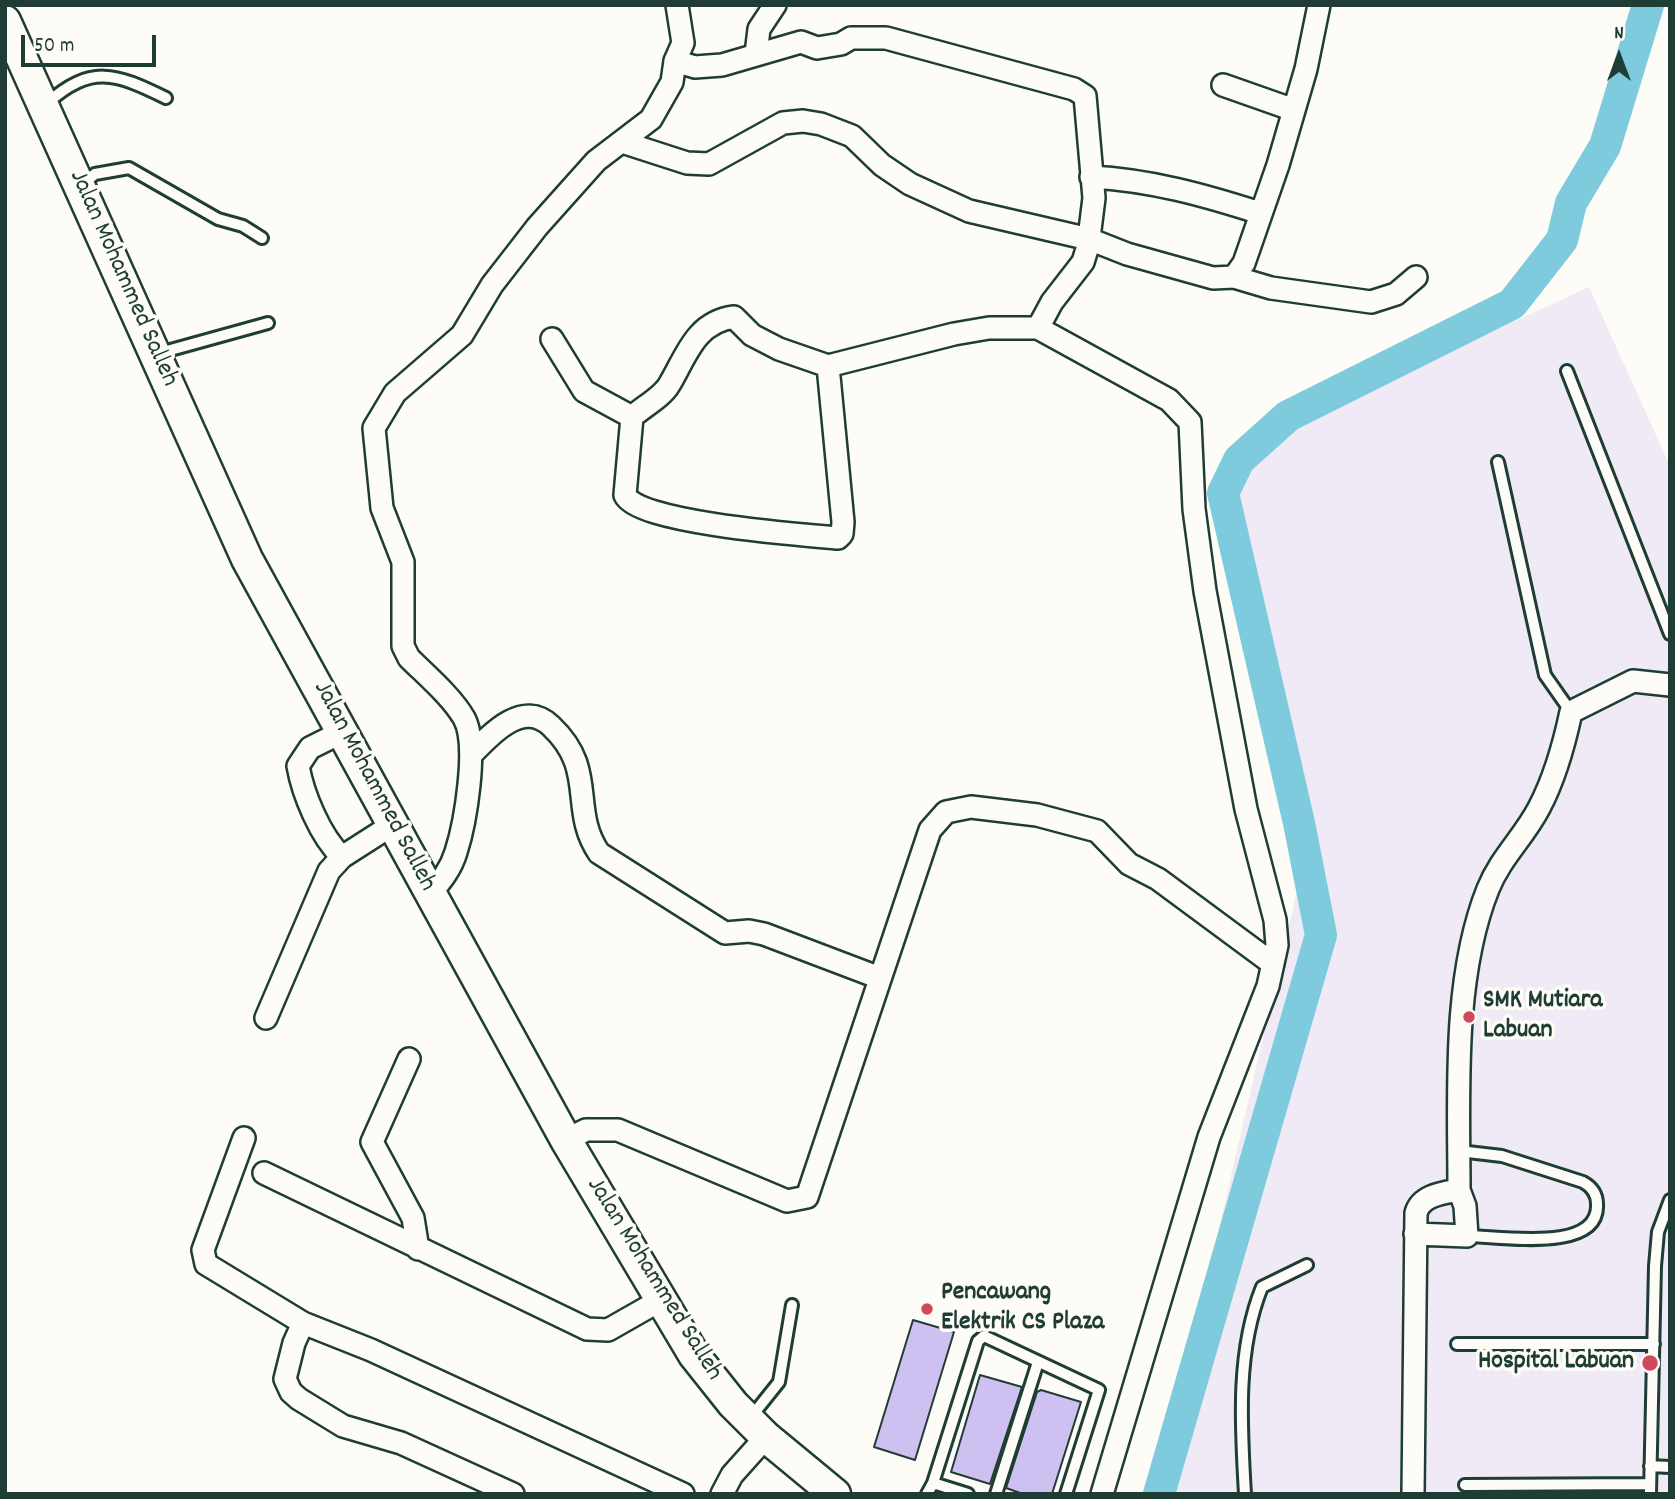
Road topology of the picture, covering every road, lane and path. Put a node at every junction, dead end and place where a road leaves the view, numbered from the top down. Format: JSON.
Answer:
{"nodes":[{"id":1,"x":677,"y":5,"type":"edge"},
{"id":2,"x":775,"y":5,"type":"edge"},
{"id":3,"x":1319,"y":5,"type":"edge"},
{"id":4,"x":5,"y":21,"type":"edge"},
{"id":5,"x":756,"y":54,"type":"junction"},
{"id":6,"x":674,"y":61,"type":"junction"},
{"id":7,"x":1223,"y":85,"type":"dead end"},
{"id":8,"x":166,"y":98,"type":"dead end"},
{"id":9,"x":44,"y":106,"type":"junction"},
{"id":10,"x":1294,"y":110,"type":"junction"},
{"id":11,"x":622,"y":142,"type":"junction"},
{"id":12,"x":1091,"y":177,"type":"junction"},
{"id":13,"x":80,"y":186,"type":"junction"},
{"id":14,"x":1261,"y":213,"type":"junction"},
{"id":15,"x":262,"y":238,"type":"dead end"},
{"id":16,"x":1089,"y":239,"type":"junction"},
{"id":17,"x":1234,"y":276,"type":"junction"},
{"id":18,"x":1416,"y":276,"type":"dead end"},
{"id":19,"x":268,"y":323,"type":"dead end"},
{"id":20,"x":1038,"y":328,"type":"junction"},
{"id":21,"x":552,"y":339,"type":"dead end"},
{"id":22,"x":156,"y":354,"type":"junction"},
{"id":23,"x":828,"y":366,"type":"junction"},
{"id":24,"x":1567,"y":371,"type":"dead end"},
{"id":25,"x":632,"y":417,"type":"junction"},
{"id":26,"x":1498,"y":462,"type":"dead end"},
{"id":27,"x":1670,"y":634,"type":"edge"},
{"id":28,"x":1670,"y":685,"type":"edge"},
{"id":29,"x":1572,"y":712,"type":"junction"},
{"id":30,"x":344,"y":731,"type":"junction"},
{"id":31,"x":471,"y":755,"type":"junction"},
{"id":32,"x":392,"y":825,"type":"junction"},
{"id":33,"x":342,"y":857,"type":"junction"},
{"id":34,"x":430,"y":894,"type":"junction"},
{"id":35,"x":1273,"y":964,"type":"junction"},
{"id":36,"x":880,"y":978,"type":"junction"},
{"id":37,"x":266,"y":1018,"type":"dead end"},
{"id":38,"x":409,"y":1059,"type":"dead end"},
{"id":39,"x":244,"y":1138,"type":"dead end"},
{"id":40,"x":566,"y":1140,"type":"junction"},
{"id":41,"x":1459,"y":1151,"type":"junction"},
{"id":42,"x":264,"y":1172,"type":"dead end"},
{"id":43,"x":1459,"y":1190,"type":"junction"},
{"id":44,"x":1670,"y":1199,"type":"edge"},
{"id":45,"x":1415,"y":1234,"type":"junction"},
{"id":46,"x":1467,"y":1236,"type":"junction"},
{"id":47,"x":418,"y":1249,"type":"junction"},
{"id":48,"x":1307,"y":1265,"type":"dead end"},
{"id":49,"x":659,"y":1301,"type":"junction"},
{"id":50,"x":792,"y":1305,"type":"dead end"},
{"id":51,"x":303,"y":1323,"type":"junction"},
{"id":52,"x":1457,"y":1344,"type":"dead end"},
{"id":53,"x":1654,"y":1344,"type":"junction"},
{"id":54,"x":1038,"y":1362,"type":"junction"},
{"id":55,"x":757,"y":1428,"type":"junction"},
{"id":56,"x":1650,"y":1466,"type":"junction"},
{"id":57,"x":1670,"y":1467,"type":"edge"},
{"id":58,"x":933,"y":1483,"type":"junction"},
{"id":59,"x":1465,"y":1485,"type":"dead end"},
{"id":60,"x":1649,"y":1489,"type":"edge"},
{"id":61,"x":513,"y":1494,"type":"edge"},
{"id":62,"x":683,"y":1494,"type":"edge"},
{"id":63,"x":722,"y":1494,"type":"edge"},
{"id":64,"x":835,"y":1494,"type":"edge"},
{"id":65,"x":927,"y":1494,"type":"edge"},
{"id":66,"x":968,"y":1494,"type":"edge"},
{"id":67,"x":996,"y":1494,"type":"edge"},
{"id":68,"x":1066,"y":1494,"type":"edge"},
{"id":69,"x":1102,"y":1494,"type":"edge"},
{"id":70,"x":1245,"y":1494,"type":"edge"},
{"id":71,"x":1413,"y":1494,"type":"edge"}],
"edges":[{"from":1,"to":6,"type":"street"},
{"from":2,"to":5,"type":"street"},
{"from":3,"to":10,"type":"street"},
{"from":4,"to":9,"type":"main road","name":"Jalan Mohammed Salleh"},
{"from":5,"to":6,"type":"street"},
{"from":5,"to":12,"type":"street"},
{"from":6,"to":11,"type":"street"},
{"from":7,"to":10,"type":"street"},
{"from":8,"to":9,"type":"lane"},
{"from":9,"to":13,"type":"main road","name":"Jalan Mohammed Salleh"},
{"from":10,"to":14,"type":"street"},
{"from":11,"to":16,"type":"street"},
{"from":11,"to":31,"type":"street"},
{"from":12,"to":14,"type":"street"},
{"from":12,"to":16,"type":"street"},
{"from":13,"to":15,"type":"lane"},
{"from":13,"to":22,"type":"main road","name":"Jalan Mohammed Salleh"},
{"from":14,"to":17,"type":"street"},
{"from":16,"to":17,"type":"street"},
{"from":16,"to":20,"type":"street"},
{"from":17,"to":18,"type":"street"},
{"from":19,"to":22,"type":"lane"},
{"from":20,"to":23,"type":"street"},
{"from":20,"to":35,"type":"street"},
{"from":21,"to":25,"type":"street"},
{"from":22,"to":30,"type":"main road","name":"Jalan Mohammed Salleh"},
{"from":23,"to":25,"type":"street"},
{"from":23,"to":25,"type":"street"},
{"from":24,"to":27,"type":"lane"},
{"from":26,"to":29,"type":"lane"},
{"from":28,"to":29,"type":"street"},
{"from":29,"to":41,"type":"street"},
{"from":30,"to":32,"type":"main road","name":"Jalan Mohammed Salleh"},
{"from":30,"to":33,"type":"street"},
{"from":31,"to":34,"type":"street"},
{"from":31,"to":36,"type":"street"},
{"from":32,"to":33,"type":"street"},
{"from":32,"to":34,"type":"main road","name":"Jalan Mohammed Salleh"},
{"from":33,"to":37,"type":"street"},
{"from":34,"to":40,"type":"main road","name":"Jalan Mohammed Salleh"},
{"from":35,"to":36,"type":"street"},
{"from":35,"to":69,"type":"street"},
{"from":36,"to":40,"type":"street"},
{"from":38,"to":47,"type":"street"},
{"from":39,"to":51,"type":"street"},
{"from":40,"to":49,"type":"main road","name":"Jalan Mohammed Salleh"},
{"from":41,"to":43,"type":"street"},
{"from":41,"to":46,"type":"lane"},
{"from":42,"to":47,"type":"street"},
{"from":43,"to":45,"type":"street"},
{"from":43,"to":46,"type":"street"},
{"from":44,"to":53,"type":"lane"},
{"from":45,"to":46,"type":"street"},
{"from":45,"to":71,"type":"street"},
{"from":47,"to":49,"type":"street"},
{"from":48,"to":70,"type":"lane"},
{"from":49,"to":55,"type":"main road","name":"Jalan Mohammed Salleh"},
{"from":50,"to":55,"type":"lane"},
{"from":51,"to":61,"type":"street"},
{"from":51,"to":62,"type":"street"},
{"from":52,"to":53,"type":"lane"},
{"from":53,"to":56,"type":"lane"},
{"from":54,"to":58,"type":"lane"},
{"from":54,"to":67,"type":"lane"},
{"from":54,"to":68,"type":"lane"},
{"from":55,"to":63,"type":"street"},
{"from":55,"to":64,"type":"main road","name":"Jalan Mohammed Salleh"},
{"from":56,"to":57,"type":"lane"},
{"from":56,"to":60,"type":"lane"},
{"from":58,"to":65,"type":"lane"},
{"from":58,"to":66,"type":"lane"},
{"from":59,"to":60,"type":"lane"}]}
